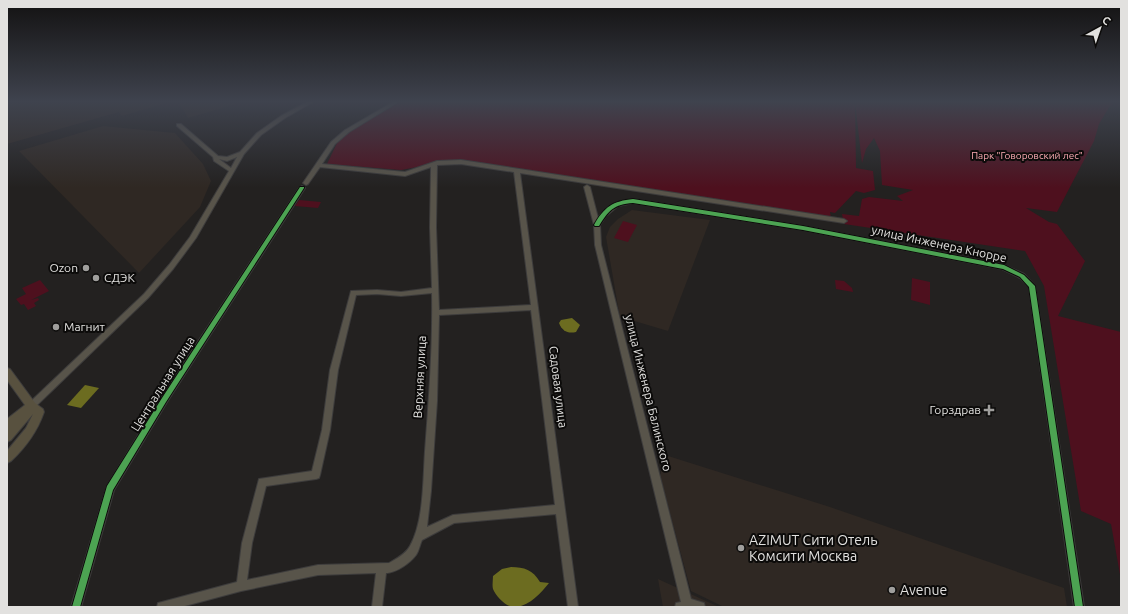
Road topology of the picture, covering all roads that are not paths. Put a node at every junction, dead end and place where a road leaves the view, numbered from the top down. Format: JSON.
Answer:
{"nodes":[{"id":1,"x":186,"y":131,"type":"edge"},
{"id":2,"x":264,"y":131,"type":"edge"},
{"id":3,"x":348,"y":131,"type":"edge"},
{"id":4,"x":242,"y":153,"type":"junction"},
{"id":5,"x":216,"y":157,"type":"junction"},
{"id":6,"x":434,"y":165,"type":"junction"},
{"id":7,"x":319,"y":166,"type":"junction"},
{"id":8,"x":230,"y":170,"type":"junction"},
{"id":9,"x":517,"y":170,"type":"junction"},
{"id":10,"x":587,"y":187,"type":"dead end"},
{"id":11,"x":844,"y":221,"type":"dead end"},
{"id":12,"x":597,"y":225,"type":"junction"},
{"id":13,"x":435,"y":290,"type":"junction"},
{"id":14,"x":535,"y":307,"type":"junction"},
{"id":15,"x":436,"y":313,"type":"junction"},
{"id":16,"x":7,"y":372,"type":"edge"},
{"id":17,"x":31,"y":406,"type":"junction"},
{"id":18,"x":7,"y":426,"type":"edge"},
{"id":19,"x":7,"y":436,"type":"edge"},
{"id":20,"x":7,"y":458,"type":"edge"},
{"id":21,"x":560,"y":509,"type":"junction"},
{"id":22,"x":418,"y":537,"type":"junction"},
{"id":23,"x":382,"y":568,"type":"junction"},
{"id":24,"x":240,"y":586,"type":"junction"},
{"id":25,"x":683,"y":606,"type":"edge"},
{"id":26,"x":76,"y":607,"type":"edge"},
{"id":27,"x":162,"y":607,"type":"edge"},
{"id":28,"x":377,"y":607,"type":"edge"},
{"id":29,"x":573,"y":607,"type":"edge"},
{"id":30,"x":700,"y":607,"type":"edge"},
{"id":31,"x":1079,"y":607,"type":"edge"}],
"edges":[{"from":1,"to":5,"type":"street"},
{"from":2,"to":4,"type":"street"},
{"from":3,"to":7,"type":"street","name":"Центральная улица"},
{"from":4,"to":5,"type":"street"},
{"from":4,"to":8,"type":"street"},
{"from":5,"to":8,"type":"street"},
{"from":6,"to":7,"type":"street"},
{"from":6,"to":9,"type":"street"},
{"from":6,"to":13,"type":"street","name":"Верхняя улица"},
{"from":7,"to":26,"type":"street","name":"Центральная улица"},
{"from":8,"to":17,"type":"street"},
{"from":9,"to":11,"type":"street"},
{"from":9,"to":14,"type":"street","name":"Садовая улица"},
{"from":10,"to":12,"type":"street","name":"улица Инженера Балинского"},
{"from":12,"to":25,"type":"street","name":"улица Инженера Балинского"},
{"from":12,"to":31,"type":"street","name":"улица Инженера Кнорре"},
{"from":13,"to":15,"type":"street","name":"Верхняя улица"},
{"from":13,"to":24,"type":"street"},
{"from":14,"to":15,"type":"street"},
{"from":14,"to":21,"type":"street","name":"Садовая улица"},
{"from":15,"to":22,"type":"street","name":"Верхняя улица"},
{"from":16,"to":17,"type":"main road"},
{"from":17,"to":18,"type":"main road"},
{"from":17,"to":19,"type":"main road"},
{"from":17,"to":20,"type":"main road"},
{"from":21,"to":22,"type":"street"},
{"from":21,"to":29,"type":"street","name":"Садовая улица"},
{"from":22,"to":23,"type":"street","name":"Верхняя улица"},
{"from":23,"to":24,"type":"street","name":"Верхняя улица"},
{"from":23,"to":28,"type":"street"},
{"from":24,"to":27,"type":"street","name":"Верхняя улица"},
{"from":25,"to":30,"type":"street","name":"улица Инженера Балинского"}]}
